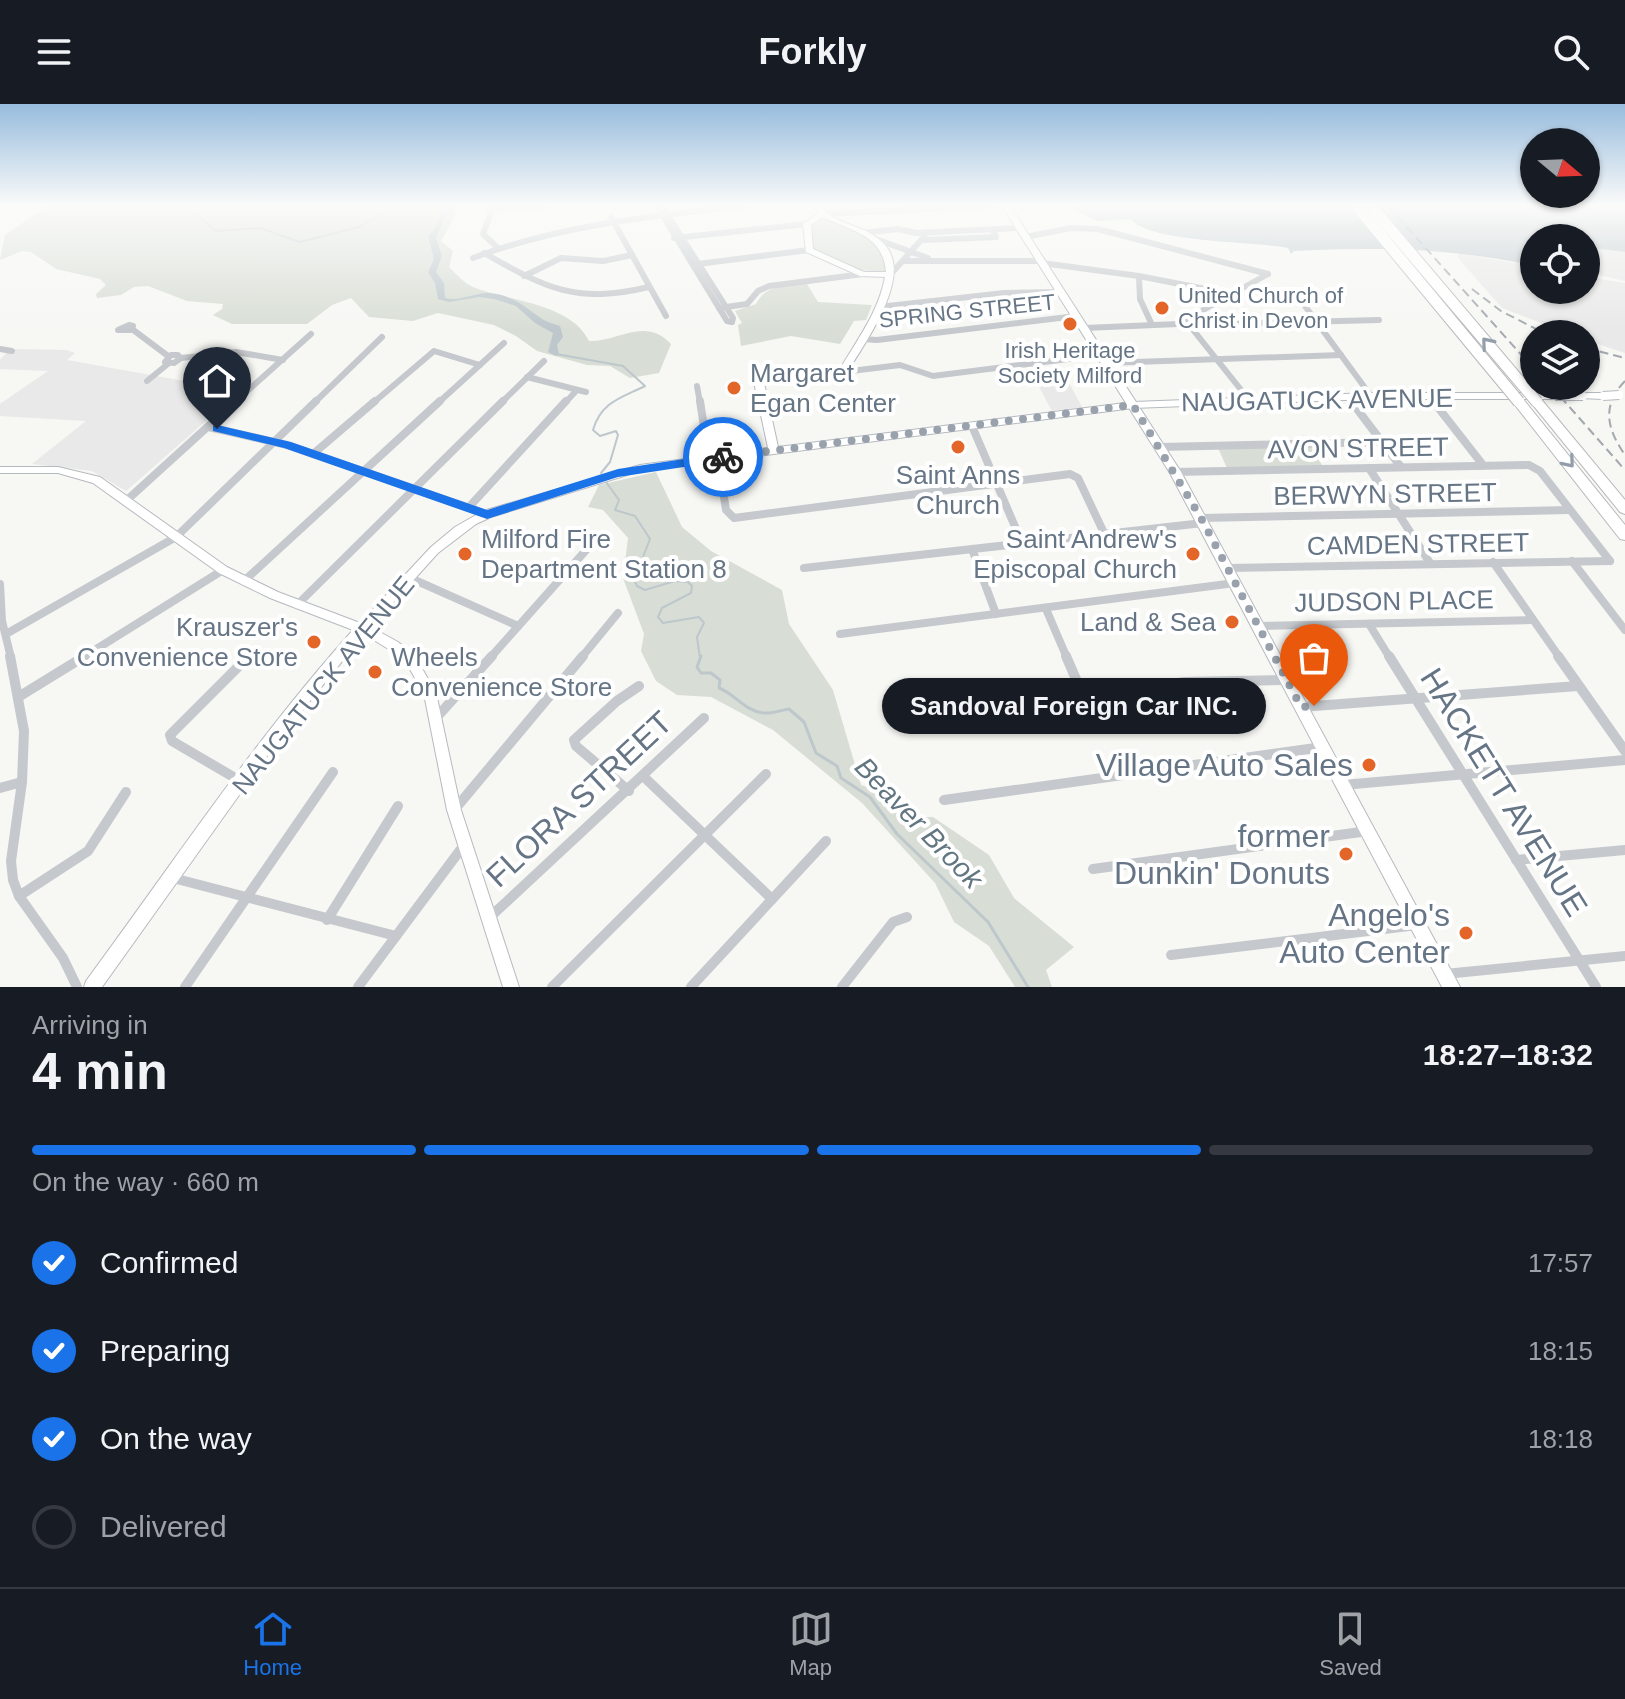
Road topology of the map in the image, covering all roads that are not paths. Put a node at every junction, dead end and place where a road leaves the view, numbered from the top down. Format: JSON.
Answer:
{"nodes":[{"id":1,"x":501,"y":247,"type":"edge"},
{"id":2,"x":628,"y":247,"type":"edge"},
{"id":3,"x":684,"y":247,"type":"edge"},
{"id":4,"x":882,"y":247,"type":"edge"},
{"id":5,"x":901,"y":247,"type":"edge"},
{"id":6,"x":916,"y":247,"type":"edge"},
{"id":7,"x":1031,"y":247,"type":"edge"},
{"id":8,"x":1167,"y":247,"type":"edge"},
{"id":9,"x":1391,"y":247,"type":"edge"},
{"id":10,"x":1406,"y":247,"type":"edge"},
{"id":11,"x":498,"y":248,"type":"joint"},
{"id":12,"x":809,"y":250,"type":"joint"},
{"id":13,"x":913,"y":251,"type":"junction"},
{"id":14,"x":484,"y":253,"type":"junction"},
{"id":15,"x":632,"y":255,"type":"junction"},
{"id":16,"x":473,"y":258,"type":"dead end"},
{"id":17,"x":929,"y":258,"type":"junction"},
{"id":18,"x":904,"y":261,"type":"junction"},
{"id":19,"x":1041,"y":262,"type":"junction"},
{"id":20,"x":695,"y":264,"type":"junction"},
{"id":21,"x":849,"y":269,"type":"junction"},
{"id":22,"x":863,"y":274,"type":"junction"},
{"id":23,"x":890,"y":275,"type":"junction"},
{"id":24,"x":524,"y":276,"type":"junction"},
{"id":25,"x":1139,"y":276,"type":"junction"},
{"id":26,"x":836,"y":277,"type":"junction"},
{"id":27,"x":649,"y":287,"type":"junction"},
{"id":28,"x":1060,"y":292,"type":"junction"},
{"id":29,"x":1231,"y":294,"type":"junction"},
{"id":30,"x":1302,"y":302,"type":"dead end"},
{"id":31,"x":879,"y":307,"type":"junction"},
{"id":32,"x":666,"y":316,"type":"dead end"},
{"id":33,"x":1076,"y":316,"type":"junction"},
{"id":34,"x":1188,"y":320,"type":"junction"},
{"id":35,"x":1379,"y":320,"type":"dead end"},
{"id":36,"x":1315,"y":321,"type":"junction"},
{"id":37,"x":1152,"y":325,"type":"junction"},
{"id":38,"x":1084,"y":328,"type":"junction"},
{"id":39,"x":132,"y":329,"type":"dead end"},
{"id":40,"x":311,"y":334,"type":"dead end"},
{"id":41,"x":382,"y":337,"type":"dead end"},
{"id":42,"x":861,"y":339,"type":"junction"},
{"id":43,"x":504,"y":343,"type":"dead end"},
{"id":44,"x":0,"y":349,"type":"edge"},
{"id":45,"x":12,"y":351,"type":"dead end"},
{"id":46,"x":1341,"y":355,"type":"junction"},
{"id":47,"x":1103,"y":359,"type":"junction"},
{"id":48,"x":1217,"y":359,"type":"junction"},
{"id":49,"x":168,"y":360,"type":"junction"},
{"id":50,"x":283,"y":360,"type":"junction"},
{"id":51,"x":544,"y":361,"type":"dead end"},
{"id":52,"x":480,"y":365,"type":"junction"},
{"id":53,"x":843,"y":372,"type":"junction"},
{"id":54,"x":527,"y":377,"type":"junction"},
{"id":55,"x":147,"y":381,"type":"dead end"},
{"id":56,"x":697,"y":386,"type":"dead end"},
{"id":57,"x":576,"y":391,"type":"junction"},
{"id":58,"x":586,"y":392,"type":"dead end"},
{"id":59,"x":1622,"y":395,"type":"edge"},
{"id":60,"x":1371,"y":396,"type":"junction"},
{"id":61,"x":1429,"y":396,"type":"junction"},
{"id":62,"x":1348,"y":397,"type":"junction"},
{"id":63,"x":1250,"y":401,"type":"junction"},
{"id":64,"x":1133,"y":405,"type":"junction"},
{"id":65,"x":972,"y":426,"type":"junction"},
{"id":66,"x":209,"y":427,"type":"junction"},
{"id":67,"x":274,"y":441,"type":"junction"},
{"id":68,"x":1383,"y":442,"type":"junction"},
{"id":69,"x":1160,"y":447,"type":"junction"},
{"id":70,"x":774,"y":451,"type":"junction"},
{"id":71,"x":313,"y":454,"type":"junction"},
{"id":72,"x":714,"y":458,"type":"junction"},
{"id":73,"x":1483,"y":465,"type":"junction"},
{"id":74,"x":1401,"y":467,"type":"junction"},
{"id":75,"x":1369,"y":468,"type":"junction"},
{"id":76,"x":0,"y":470,"type":"edge"},
{"id":77,"x":362,"y":472,"type":"junction"},
{"id":78,"x":1175,"y":472,"type":"junction"},
{"id":79,"x":997,"y":483,"type":"junction"},
{"id":80,"x":415,"y":489,"type":"junction"},
{"id":81,"x":127,"y":500,"type":"junction"},
{"id":82,"x":470,"y":506,"type":"junction"},
{"id":83,"x":1625,"y":509,"type":"edge"},
{"id":84,"x":1570,"y":510,"type":"junction"},
{"id":85,"x":487,"y":514,"type":"junction"},
{"id":86,"x":1398,"y":514,"type":"junction"},
{"id":87,"x":1202,"y":521,"type":"junction"},
{"id":88,"x":1104,"y":533,"type":"junction"},
{"id":89,"x":1625,"y":535,"type":"edge"},
{"id":90,"x":176,"y":537,"type":"junction"},
{"id":91,"x":595,"y":540,"type":"dead end"},
{"id":92,"x":1022,"y":543,"type":"junction"},
{"id":93,"x":972,"y":549,"type":"junction"},
{"id":94,"x":1572,"y":561,"type":"junction"},
{"id":95,"x":1493,"y":562,"type":"junction"},
{"id":96,"x":1430,"y":563,"type":"junction"},
{"id":97,"x":804,"y":568,"type":"dead end"},
{"id":98,"x":1227,"y":568,"type":"junction"},
{"id":99,"x":223,"y":570,"type":"junction"},
{"id":100,"x":408,"y":577,"type":"junction"},
{"id":101,"x":244,"y":581,"type":"junction"},
{"id":102,"x":1235,"y":583,"type":"junction"},
{"id":103,"x":0,"y":584,"type":"edge"},
{"id":104,"x":297,"y":605,"type":"junction"},
{"id":105,"x":1046,"y":609,"type":"junction"},
{"id":106,"x":618,"y":613,"type":"dead end"},
{"id":107,"x":996,"y":614,"type":"junction"},
{"id":108,"x":1532,"y":620,"type":"junction"},
{"id":109,"x":1369,"y":624,"type":"junction"},
{"id":110,"x":518,"y":626,"type":"junction"},
{"id":111,"x":1258,"y":626,"type":"junction"},
{"id":112,"x":362,"y":629,"type":"junction"},
{"id":113,"x":1625,"y":630,"type":"edge"},
{"id":114,"x":6,"y":634,"type":"junction"},
{"id":115,"x":840,"y":634,"type":"dead end"},
{"id":116,"x":241,"y":664,"type":"dead end"},
{"id":117,"x":1286,"y":680,"type":"junction"},
{"id":118,"x":639,"y":686,"type":"dead end"},
{"id":119,"x":1578,"y":686,"type":"junction"},
{"id":120,"x":1082,"y":693,"type":"junction"},
{"id":121,"x":20,"y":696,"type":"junction"},
{"id":122,"x":1414,"y":699,"type":"junction"},
{"id":123,"x":1301,"y":707,"type":"junction"},
{"id":124,"x":910,"y":712,"type":"dead end"},
{"id":125,"x":436,"y":718,"type":"junction"},
{"id":126,"x":704,"y":718,"type":"dead end"},
{"id":127,"x":1323,"y":747,"type":"junction"},
{"id":128,"x":1625,"y":751,"type":"edge"},
{"id":129,"x":1625,"y":760,"type":"edge"},
{"id":130,"x":333,"y":772,"type":"dead end"},
{"id":131,"x":766,"y":774,"type":"dead end"},
{"id":132,"x":1462,"y":774,"type":"junction"},
{"id":133,"x":644,"y":777,"type":"junction"},
{"id":134,"x":22,"y":782,"type":"junction"},
{"id":135,"x":242,"y":783,"type":"junction"},
{"id":136,"x":1343,"y":785,"type":"junction"},
{"id":137,"x":0,"y":788,"type":"edge"},
{"id":138,"x":629,"y":791,"type":"junction"},
{"id":139,"x":126,"y":792,"type":"dead end"},
{"id":140,"x":944,"y":800,"type":"dead end"},
{"id":141,"x":398,"y":806,"type":"dead end"},
{"id":142,"x":454,"y":810,"type":"junction"},
{"id":143,"x":1368,"y":831,"type":"junction"},
{"id":144,"x":707,"y":835,"type":"junction"},
{"id":145,"x":826,"y":841,"type":"dead end"},
{"id":146,"x":464,"y":845,"type":"junction"},
{"id":147,"x":1625,"y":850,"type":"edge"},
{"id":148,"x":1516,"y":860,"type":"junction"},
{"id":149,"x":1093,"y":869,"type":"dead end"},
{"id":150,"x":173,"y":878,"type":"junction"},
{"id":151,"x":19,"y":896,"type":"junction"},
{"id":152,"x":247,"y":898,"type":"junction"},
{"id":153,"x":772,"y":899,"type":"junction"},
{"id":154,"x":907,"y":917,"type":"dead end"},
{"id":155,"x":489,"y":918,"type":"junction"},
{"id":156,"x":327,"y":920,"type":"junction"},
{"id":157,"x":1418,"y":924,"type":"junction"},
{"id":158,"x":396,"y":936,"type":"junction"},
{"id":159,"x":1171,"y":955,"type":"dead end"},
{"id":160,"x":1625,"y":956,"type":"edge"},
{"id":161,"x":1579,"y":960,"type":"junction"},
{"id":162,"x":1448,"y":980,"type":"edge"},
{"id":163,"x":77,"y":987,"type":"edge"},
{"id":164,"x":92,"y":987,"type":"edge"},
{"id":165,"x":185,"y":987,"type":"edge"},
{"id":166,"x":358,"y":987,"type":"edge"},
{"id":167,"x":511,"y":987,"type":"edge"},
{"id":168,"x":552,"y":987,"type":"edge"},
{"id":169,"x":691,"y":987,"type":"edge"},
{"id":170,"x":842,"y":987,"type":"edge"},
{"id":171,"x":1596,"y":987,"type":"edge"}],
"edges":[{"from":1,"to":11,"type":"street"},
{"from":2,"to":15,"type":"street"},
{"from":3,"to":20,"type":"street"},
{"from":4,"to":23,"type":"main road"},
{"from":5,"to":13,"type":"street"},
{"from":6,"to":13,"type":"street"},
{"from":7,"to":19,"type":"main road"},
{"from":8,"to":29,"type":"street"},
{"from":9,"to":89,"type":"highway","one_way":true,"bridge":true},
{"from":83,"to":10,"type":"highway","one_way":true,"bridge":true},
{"from":11,"to":14,"type":"street"},
{"from":12,"to":20,"type":"street"},
{"from":12,"to":21,"type":"main road"},
{"from":13,"to":17,"type":"street"},
{"from":13,"to":18,"type":"street"},
{"from":14,"to":16,"type":"street"},
{"from":14,"to":24,"type":"street"},
{"from":15,"to":24,"type":"street"},
{"from":15,"to":27,"type":"street"},
{"from":17,"to":18,"type":"street"},
{"from":17,"to":19,"type":"street"},
{"from":18,"to":23,"type":"street"},
{"from":19,"to":25,"type":"street"},
{"from":19,"to":28,"type":"main road"},
{"from":20,"to":26,"type":"street"},
{"from":21,"to":22,"type":"main road"},
{"from":21,"to":26,"type":"street"},
{"from":22,"to":23,"type":"main road"},
{"from":22,"to":26,"type":"street"},
{"from":23,"to":31,"type":"main road"},
{"from":24,"to":27,"type":"street"},
{"from":25,"to":29,"type":"street"},
{"from":25,"to":37,"type":"street"},
{"from":27,"to":32,"type":"street"},
{"from":28,"to":31,"type":"street"},
{"from":28,"to":33,"type":"main road"},
{"from":29,"to":34,"type":"street"},
{"from":30,"to":36,"type":"street"},
{"from":31,"to":42,"type":"main road"},
{"from":33,"to":38,"type":"main road"},
{"from":33,"to":42,"type":"street","name":"SPRING STREET"},
{"from":34,"to":36,"type":"street"},
{"from":34,"to":37,"type":"street"},
{"from":34,"to":48,"type":"street"},
{"from":35,"to":36,"type":"street"},
{"from":36,"to":46,"type":"street"},
{"from":37,"to":38,"type":"street"},
{"from":38,"to":47,"type":"main road"},
{"from":39,"to":49,"type":"street"},
{"from":40,"to":50,"type":"street"},
{"from":41,"to":67,"type":"street"},
{"from":42,"to":53,"type":"main road"},
{"from":43,"to":52,"type":"street"},
{"from":44,"to":45,"type":"street"},
{"from":46,"to":48,"type":"street"},
{"from":46,"to":60,"type":"street"},
{"from":47,"to":48,"type":"street"},
{"from":47,"to":53,"type":"street"},
{"from":47,"to":64,"type":"main road"},
{"from":48,"to":63,"type":"street"},
{"from":49,"to":50,"type":"street"},
{"from":49,"to":55,"type":"street"},
{"from":50,"to":66,"type":"street"},
{"from":51,"to":54,"type":"street"},
{"from":52,"to":71,"type":"street"},
{"from":52,"to":77,"type":"street"},
{"from":53,"to":70,"type":"main road"},
{"from":54,"to":57,"type":"street"},
{"from":54,"to":80,"type":"street"},
{"from":56,"to":72,"type":"street"},
{"from":57,"to":58,"type":"street"},
{"from":57,"to":82,"type":"street"},
{"from":59,"to":61,"type":"main road","name":"NAUGATUCK AVENUE","bridge":true},
{"from":60,"to":61,"type":"main road","name":"NAUGATUCK AVENUE"},
{"from":60,"to":62,"type":"main road","name":"NAUGATUCK AVENUE"},
{"from":61,"to":73,"type":"street"},
{"from":62,"to":63,"type":"main road","name":"NAUGATUCK AVENUE"},
{"from":62,"to":68,"type":"street"},
{"from":63,"to":64,"type":"main road","name":"NAUGATUCK AVENUE"},
{"from":64,"to":65,"type":"main road","name":"NAUGATUCK AVENUE"},
{"from":64,"to":69,"type":"main road"},
{"from":65,"to":70,"type":"main road","name":"NAUGATUCK AVENUE"},
{"from":65,"to":79,"type":"street"},
{"from":66,"to":67,"type":"street"},
{"from":66,"to":81,"type":"street"},
{"from":67,"to":71,"type":"street"},
{"from":67,"to":90,"type":"street"},
{"from":68,"to":69,"type":"street"},
{"from":68,"to":74,"type":"street"},
{"from":69,"to":78,"type":"main road"},
{"from":70,"to":72,"type":"main road","name":"NAUGATUCK AVENUE"},
{"from":71,"to":77,"type":"street"},
{"from":72,"to":79,"type":"street"},
{"from":72,"to":85,"type":"main road","name":"NAUGATUCK AVENUE"},
{"from":73,"to":74,"type":"street","name":"AVON STREET"},
{"from":73,"to":84,"type":"street","name":"AVON STREET"},
{"from":74,"to":75,"type":"street","name":"AVON STREET"},
{"from":75,"to":78,"type":"street","name":"AVON STREET"},
{"from":75,"to":86,"type":"street"},
{"from":76,"to":81,"type":"main road"},
{"from":77,"to":80,"type":"street"},
{"from":77,"to":101,"type":"street"},
{"from":78,"to":87,"type":"main road"},
{"from":79,"to":88,"type":"street"},
{"from":79,"to":92,"type":"street"},
{"from":80,"to":82,"type":"street"},
{"from":80,"to":104,"type":"street"},
{"from":81,"to":90,"type":"main road"},
{"from":82,"to":85,"type":"street"},
{"from":84,"to":86,"type":"street","name":"BERWYN STREET"},
{"from":84,"to":94,"type":"street","name":"CAMDEN STREET"},
{"from":85,"to":100,"type":"main road","name":"NAUGATUCK AVENUE"},
{"from":86,"to":87,"type":"street","name":"BERWYN STREET"},
{"from":86,"to":96,"type":"street"},
{"from":87,"to":88,"type":"street","name":"BERWYN STREET"},
{"from":87,"to":98,"type":"main road"},
{"from":88,"to":92,"type":"street","name":"BERWYN STREET"},
{"from":90,"to":99,"type":"main road"},
{"from":90,"to":114,"type":"street"},
{"from":91,"to":110,"type":"street"},
{"from":92,"to":93,"type":"street","name":"BERWYN STREET"},
{"from":93,"to":97,"type":"street","name":"BERWYN STREET"},
{"from":93,"to":107,"type":"street"},
{"from":94,"to":95,"type":"street","name":"CAMDEN STREET"},
{"from":94,"to":113,"type":"street"},
{"from":95,"to":96,"type":"street","name":"CAMDEN STREET"},
{"from":95,"to":108,"type":"street"},
{"from":96,"to":98,"type":"street","name":"CAMDEN STREET"},
{"from":98,"to":102,"type":"main road"},
{"from":99,"to":101,"type":"main road"},
{"from":99,"to":121,"type":"street"},
{"from":100,"to":110,"type":"street"},
{"from":100,"to":112,"type":"main road","name":"NAUGATUCK AVENUE"},
{"from":101,"to":104,"type":"main road"},
{"from":102,"to":105,"type":"street"},
{"from":102,"to":111,"type":"main road"},
{"from":103,"to":114,"type":"street"},
{"from":104,"to":112,"type":"main road"},
{"from":105,"to":107,"type":"street"},
{"from":105,"to":120,"type":"street"},
{"from":106,"to":142,"type":"street"},
{"from":107,"to":115,"type":"street"},
{"from":108,"to":109,"type":"street","name":"JUDSON PLACE"},
{"from":108,"to":119,"type":"street"},
{"from":109,"to":111,"type":"street","name":"JUDSON PLACE"},
{"from":109,"to":122,"type":"street","name":"HACKETT AVENUE"},
{"from":110,"to":125,"type":"street"},
{"from":111,"to":117,"type":"main road"},
{"from":112,"to":125,"type":"main road"},
{"from":112,"to":135,"type":"main road","name":"NAUGATUCK AVENUE"},
{"from":114,"to":121,"type":"street"},
{"from":116,"to":135,"type":"street"},
{"from":117,"to":120,"type":"street"},
{"from":117,"to":123,"type":"main road"},
{"from":118,"to":138,"type":"street"},
{"from":119,"to":122,"type":"street"},
{"from":119,"to":128,"type":"street"},
{"from":120,"to":124,"type":"street"},
{"from":121,"to":134,"type":"street"},
{"from":122,"to":123,"type":"street"},
{"from":122,"to":132,"type":"street","name":"HACKETT AVENUE"},
{"from":123,"to":127,"type":"main road"},
{"from":125,"to":142,"type":"main road"},
{"from":126,"to":133,"type":"street","name":"FLORA STREET"},
{"from":127,"to":136,"type":"main road"},
{"from":127,"to":140,"type":"street"},
{"from":129,"to":132,"type":"street"},
{"from":130,"to":152,"type":"street"},
{"from":131,"to":144,"type":"street"},
{"from":132,"to":136,"type":"street"},
{"from":132,"to":148,"type":"street","name":"HACKETT AVENUE"},
{"from":133,"to":138,"type":"street","name":"FLORA STREET"},
{"from":133,"to":144,"type":"street"},
{"from":134,"to":137,"type":"street"},
{"from":134,"to":151,"type":"street"},
{"from":135,"to":150,"type":"main road","name":"NAUGATUCK AVENUE"},
{"from":136,"to":143,"type":"main road"},
{"from":138,"to":155,"type":"street","name":"FLORA STREET"},
{"from":139,"to":151,"type":"street"},
{"from":141,"to":156,"type":"street"},
{"from":142,"to":146,"type":"main road"},
{"from":143,"to":149,"type":"street"},
{"from":143,"to":157,"type":"main road"},
{"from":144,"to":153,"type":"street"},
{"from":144,"to":168,"type":"street"},
{"from":145,"to":153,"type":"street"},
{"from":146,"to":155,"type":"main road"},
{"from":146,"to":158,"type":"street"},
{"from":147,"to":148,"type":"street"},
{"from":148,"to":161,"type":"street","name":"HACKETT AVENUE"},
{"from":150,"to":152,"type":"street"},
{"from":150,"to":164,"type":"main road","name":"NAUGATUCK AVENUE"},
{"from":151,"to":163,"type":"street"},
{"from":152,"to":156,"type":"street"},
{"from":152,"to":165,"type":"street"},
{"from":153,"to":169,"type":"street"},
{"from":154,"to":170,"type":"street"},
{"from":155,"to":167,"type":"main road"},
{"from":156,"to":158,"type":"street"},
{"from":157,"to":159,"type":"street"},
{"from":157,"to":162,"type":"main road"},
{"from":158,"to":166,"type":"street"},
{"from":160,"to":161,"type":"street"},
{"from":161,"to":162,"type":"street"},
{"from":161,"to":171,"type":"street","name":"HACKETT AVENUE"}]}
